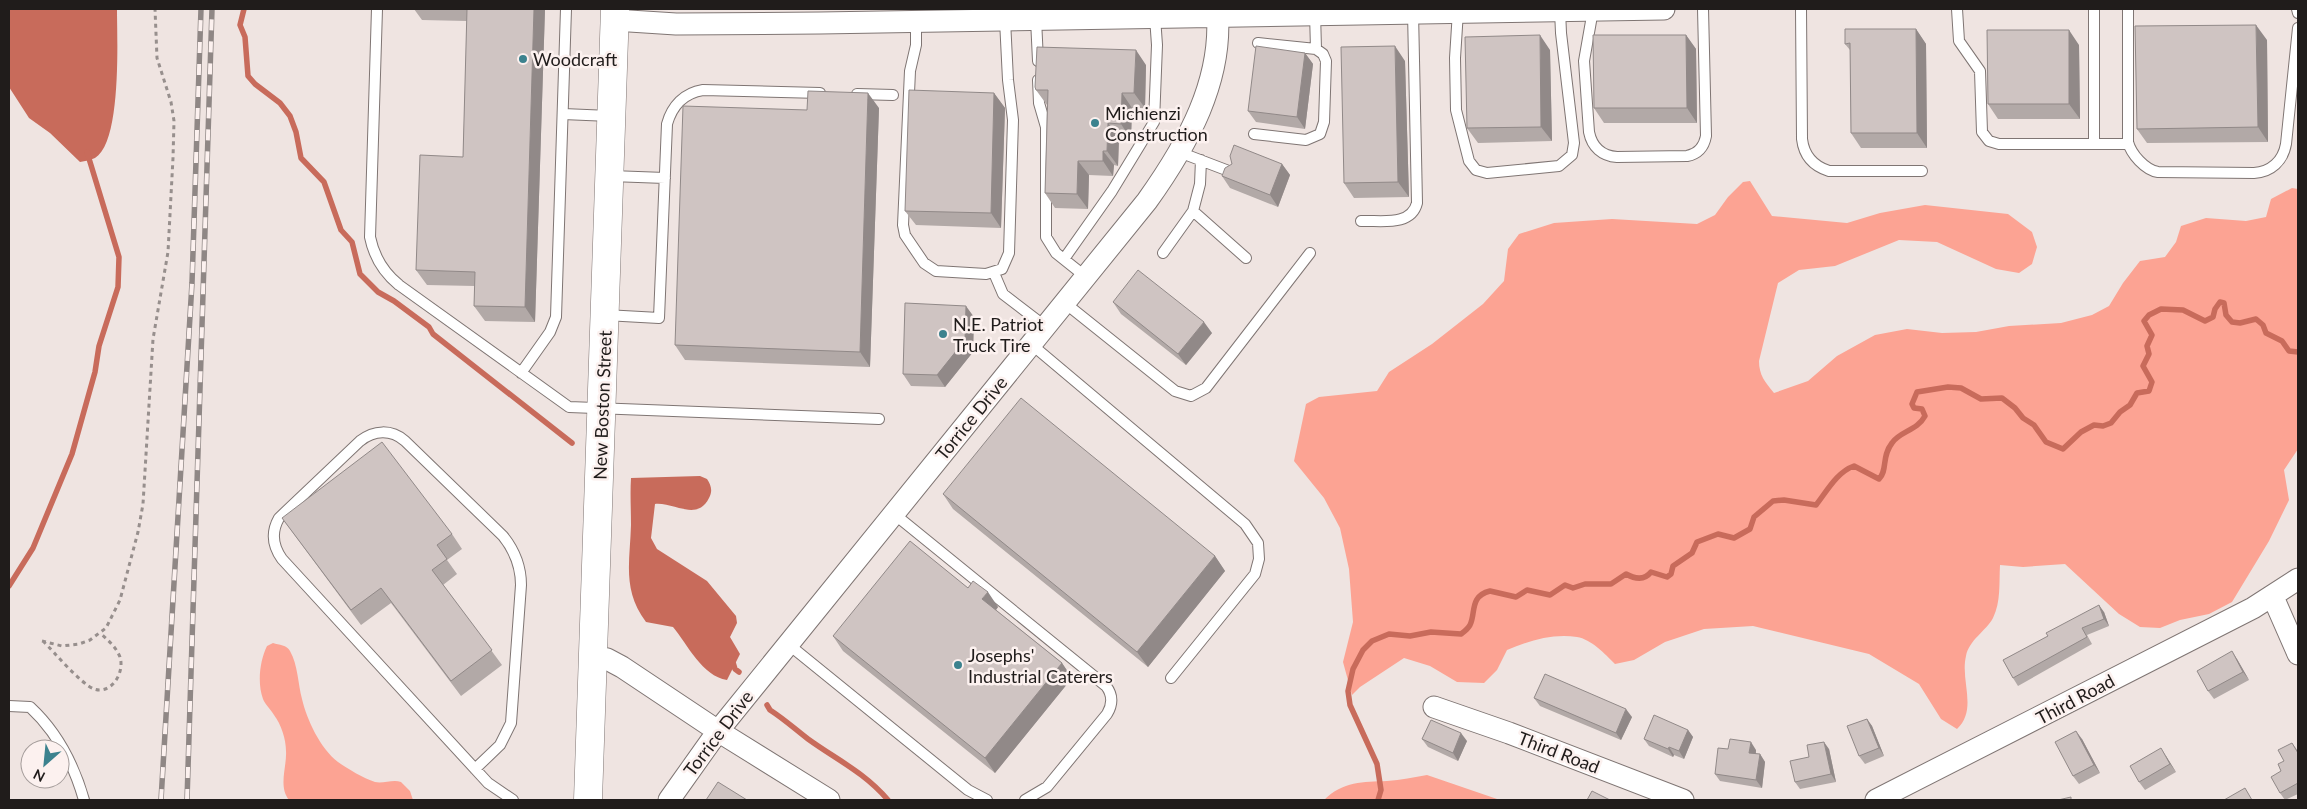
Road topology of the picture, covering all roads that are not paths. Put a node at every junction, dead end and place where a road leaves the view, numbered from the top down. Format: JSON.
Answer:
{"nodes":[{"id":1,"x":377,"y":9,"type":"edge"},
{"id":2,"x":566,"y":9,"type":"edge"},
{"id":3,"x":1658,"y":9,"type":"edge"},
{"id":4,"x":1664,"y":9,"type":"edge"},
{"id":5,"x":1703,"y":9,"type":"edge"},
{"id":6,"x":1801,"y":9,"type":"edge"},
{"id":7,"x":1957,"y":9,"type":"edge"},
{"id":8,"x":2094,"y":9,"type":"edge"},
{"id":9,"x":2128,"y":9,"type":"edge"},
{"id":10,"x":2297,"y":9,"type":"edge"},
{"id":11,"x":1413,"y":10,"type":"edge"},
{"id":12,"x":1560,"y":10,"type":"junction"},
{"id":13,"x":1594,"y":10,"type":"edge"},
{"id":14,"x":1458,"y":11,"type":"junction"},
{"id":15,"x":1218,"y":12,"type":"edge"},
{"id":16,"x":1315,"y":13,"type":"junction"},
{"id":17,"x":2298,"y":13,"type":"edge"},
{"id":18,"x":614,"y":14,"type":"edge"},
{"id":19,"x":820,"y":16,"type":"edge"},
{"id":20,"x":902,"y":17,"type":"edge"},
{"id":21,"x":1155,"y":17,"type":"junction"},
{"id":22,"x":1036,"y":19,"type":"junction"},
{"id":23,"x":1005,"y":20,"type":"junction"},
{"id":24,"x":2298,"y":28,"type":"edge"},
{"id":25,"x":1258,"y":43,"type":"dead end"},
{"id":26,"x":1316,"y":49,"type":"junction"},
{"id":27,"x":894,"y":95,"type":"dead end"},
{"id":28,"x":563,"y":114,"type":"junction"},
{"id":29,"x":611,"y":116,"type":"junction"},
{"id":30,"x":1254,"y":134,"type":"dead end"},
{"id":31,"x":2094,"y":144,"type":"junction"},
{"id":32,"x":2128,"y":144,"type":"junction"},
{"id":33,"x":1180,"y":152,"type":"junction"},
{"id":34,"x":1201,"y":160,"type":"junction"},
{"id":35,"x":1922,"y":171,"type":"dead end"},
{"id":36,"x":1234,"y":173,"type":"edge"},
{"id":37,"x":609,"y":176,"type":"junction"},
{"id":38,"x":665,"y":178,"type":"junction"},
{"id":39,"x":1193,"y":211,"type":"junction"},
{"id":40,"x":1361,"y":220,"type":"dead end"},
{"id":41,"x":1163,"y":253,"type":"dead end"},
{"id":42,"x":1310,"y":253,"type":"dead end"},
{"id":43,"x":1246,"y":258,"type":"dead end"},
{"id":44,"x":1064,"y":260,"type":"junction"},
{"id":45,"x":994,"y":273,"type":"junction"},
{"id":46,"x":1086,"y":277,"type":"junction"},
{"id":47,"x":1065,"y":303,"type":"junction"},
{"id":48,"x":605,"y":315,"type":"junction"},
{"id":49,"x":1046,"y":327,"type":"junction"},
{"id":50,"x":1031,"y":344,"type":"junction"},
{"id":51,"x":521,"y":373,"type":"junction"},
{"id":52,"x":602,"y":409,"type":"junction"},
{"id":53,"x":880,"y":419,"type":"dead end"},
{"id":54,"x":893,"y":514,"type":"junction"},
{"id":55,"x":2298,"y":579,"type":"edge"},
{"id":56,"x":2273,"y":597,"type":"junction"},
{"id":57,"x":788,"y":644,"type":"junction"},
{"id":58,"x":2298,"y":654,"type":"edge"},
{"id":59,"x":593,"y":657,"type":"junction"},
{"id":60,"x":1171,"y":678,"type":"dead end"},
{"id":61,"x":9,"y":706,"type":"edge"},
{"id":62,"x":1434,"y":707,"type":"dead end"},
{"id":63,"x":718,"y":731,"type":"junction"},
{"id":64,"x":475,"y":769,"type":"junction"},
{"id":65,"x":818,"y":797,"type":"edge"},
{"id":66,"x":84,"y":800,"type":"edge"},
{"id":67,"x":513,"y":800,"type":"edge"},
{"id":68,"x":588,"y":800,"type":"edge"},
{"id":69,"x":669,"y":800,"type":"edge"},
{"id":70,"x":987,"y":800,"type":"edge"},
{"id":71,"x":1025,"y":800,"type":"edge"},
{"id":72,"x":1683,"y":800,"type":"edge"},
{"id":73,"x":1876,"y":800,"type":"edge"}],
"edges":[{"from":1,"to":51,"type":"lane"},
{"from":2,"to":28,"type":"lane"},
{"from":3,"to":4,"type":"street"},
{"from":3,"to":13,"type":"street"},
{"from":5,"to":13,"type":"lane"},
{"from":6,"to":35,"type":"lane"},
{"from":7,"to":31,"type":"lane"},
{"from":8,"to":31,"type":"lane"},
{"from":9,"to":32,"type":"lane"},
{"from":10,"to":17,"type":"lane"},
{"from":11,"to":14,"type":"street"},
{"from":11,"to":16,"type":"street"},
{"from":11,"to":40,"type":"lane"},
{"from":12,"to":13,"type":"street"},
{"from":12,"to":14,"type":"street"},
{"from":12,"to":14,"type":"lane"},
{"from":15,"to":16,"type":"street"},
{"from":15,"to":21,"type":"street"},
{"from":15,"to":33,"type":"street","name":"Torrice Drive"},
{"from":16,"to":26,"type":"lane"},
{"from":18,"to":19,"type":"street"},
{"from":18,"to":29,"type":"main road","name":"New Boston Street"},
{"from":19,"to":20,"type":"street"},
{"from":20,"to":23,"type":"street"},
{"from":20,"to":45,"type":"lane"},
{"from":21,"to":22,"type":"street"},
{"from":21,"to":44,"type":"lane"},
{"from":22,"to":23,"type":"street"},
{"from":22,"to":44,"type":"lane"},
{"from":23,"to":45,"type":"lane"},
{"from":24,"to":32,"type":"lane"},
{"from":25,"to":26,"type":"lane"},
{"from":26,"to":30,"type":"lane"},
{"from":27,"to":38,"type":"lane"},
{"from":28,"to":29,"type":"lane"},
{"from":28,"to":51,"type":"lane"},
{"from":29,"to":37,"type":"main road","name":"New Boston Street"},
{"from":31,"to":32,"type":"lane"},
{"from":33,"to":34,"type":"lane"},
{"from":33,"to":46,"type":"street","name":"Torrice Drive"},
{"from":34,"to":36,"type":"lane"},
{"from":34,"to":39,"type":"lane"},
{"from":37,"to":38,"type":"lane"},
{"from":37,"to":48,"type":"main road","name":"New Boston Street"},
{"from":38,"to":48,"type":"lane"},
{"from":39,"to":41,"type":"lane"},
{"from":39,"to":43,"type":"lane"},
{"from":42,"to":47,"type":"lane"},
{"from":44,"to":46,"type":"lane"},
{"from":45,"to":49,"type":"lane"},
{"from":46,"to":47,"type":"street","name":"Torrice Drive"},
{"from":47,"to":49,"type":"street","name":"Torrice Drive"},
{"from":48,"to":52,"type":"main road","name":"New Boston Street"},
{"from":49,"to":50,"type":"street","name":"Torrice Drive"},
{"from":50,"to":54,"type":"street","name":"Torrice Drive"},
{"from":50,"to":60,"type":"lane"},
{"from":51,"to":52,"type":"lane"},
{"from":52,"to":53,"type":"lane"},
{"from":52,"to":59,"type":"main road","name":"New Boston Street"},
{"from":54,"to":57,"type":"street","name":"Torrice Drive"},
{"from":54,"to":71,"type":"lane"},
{"from":55,"to":56,"type":"street","name":"Third Road"},
{"from":56,"to":58,"type":"street"},
{"from":56,"to":73,"type":"street","name":"Third Road"},
{"from":57,"to":63,"type":"street","name":"Torrice Drive"},
{"from":57,"to":70,"type":"lane"},
{"from":59,"to":63,"type":"street"},
{"from":59,"to":68,"type":"main road","name":"New Boston Street"},
{"from":61,"to":66,"type":"lane"},
{"from":62,"to":72,"type":"street","name":"Third Road"},
{"from":63,"to":65,"type":"street"},
{"from":63,"to":69,"type":"street","name":"Torrice Drive"},
{"from":64,"to":64,"type":"lane"},
{"from":64,"to":67,"type":"lane"}]}
